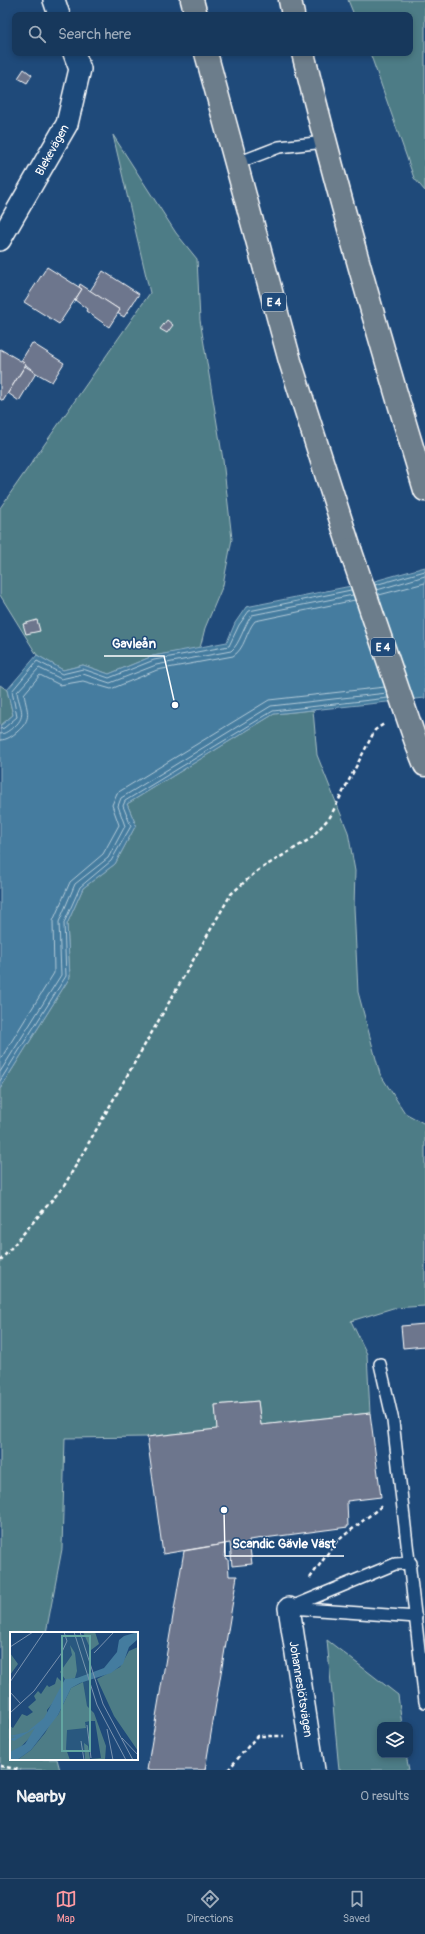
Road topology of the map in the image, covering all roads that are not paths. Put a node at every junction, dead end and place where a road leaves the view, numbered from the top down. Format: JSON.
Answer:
{"nodes":[{"id":1,"x":54,"y":0,"type":"edge"},
{"id":2,"x":192,"y":0,"type":"edge"},
{"id":3,"x":290,"y":0,"type":"edge"},
{"id":4,"x":58,"y":12,"type":"edge"},
{"id":5,"x":195,"y":12,"type":"edge"},
{"id":6,"x":292,"y":12,"type":"edge"},
{"id":7,"x":75,"y":56,"type":"edge"},
{"id":8,"x":207,"y":56,"type":"edge"},
{"id":9,"x":304,"y":56,"type":"edge"},
{"id":10,"x":324,"y":142,"type":"junction"},
{"id":11,"x":235,"y":164,"type":"junction"},
{"id":12,"x":0,"y":240,"type":"edge"},
{"id":13,"x":425,"y":490,"type":"edge"},
{"id":14,"x":425,"y":765,"type":"edge"},
{"id":15,"x":380,"y":1364,"type":"dead end"},
{"id":16,"x":411,"y":1563,"type":"junction"},
{"id":17,"x":289,"y":1608,"type":"junction"},
{"id":18,"x":416,"y":1617,"type":"junction"},
{"id":19,"x":425,"y":1702,"type":"edge"},
{"id":20,"x":314,"y":1770,"type":"edge"}],
"edges":[{"from":1,"to":4,"type":"street"},
{"from":2,"to":5,"type":"highway"},
{"from":3,"to":6,"type":"highway"},
{"from":7,"to":12,"type":"street","name":"Blekevägen"},
{"from":8,"to":11,"type":"highway","number":"E 4"},
{"from":9,"to":10,"type":"highway"},
{"from":10,"to":11,"type":"lane"},
{"from":10,"to":13,"type":"highway"},
{"from":11,"to":14,"type":"highway","number":"E 4","bridge":true},
{"from":15,"to":16,"type":"lane"},
{"from":16,"to":17,"type":"lane"},
{"from":16,"to":18,"type":"lane"},
{"from":17,"to":18,"type":"lane"},
{"from":17,"to":20,"type":"street","name":"Johanneslötsvägen"},
{"from":18,"to":19,"type":"lane"}]}
